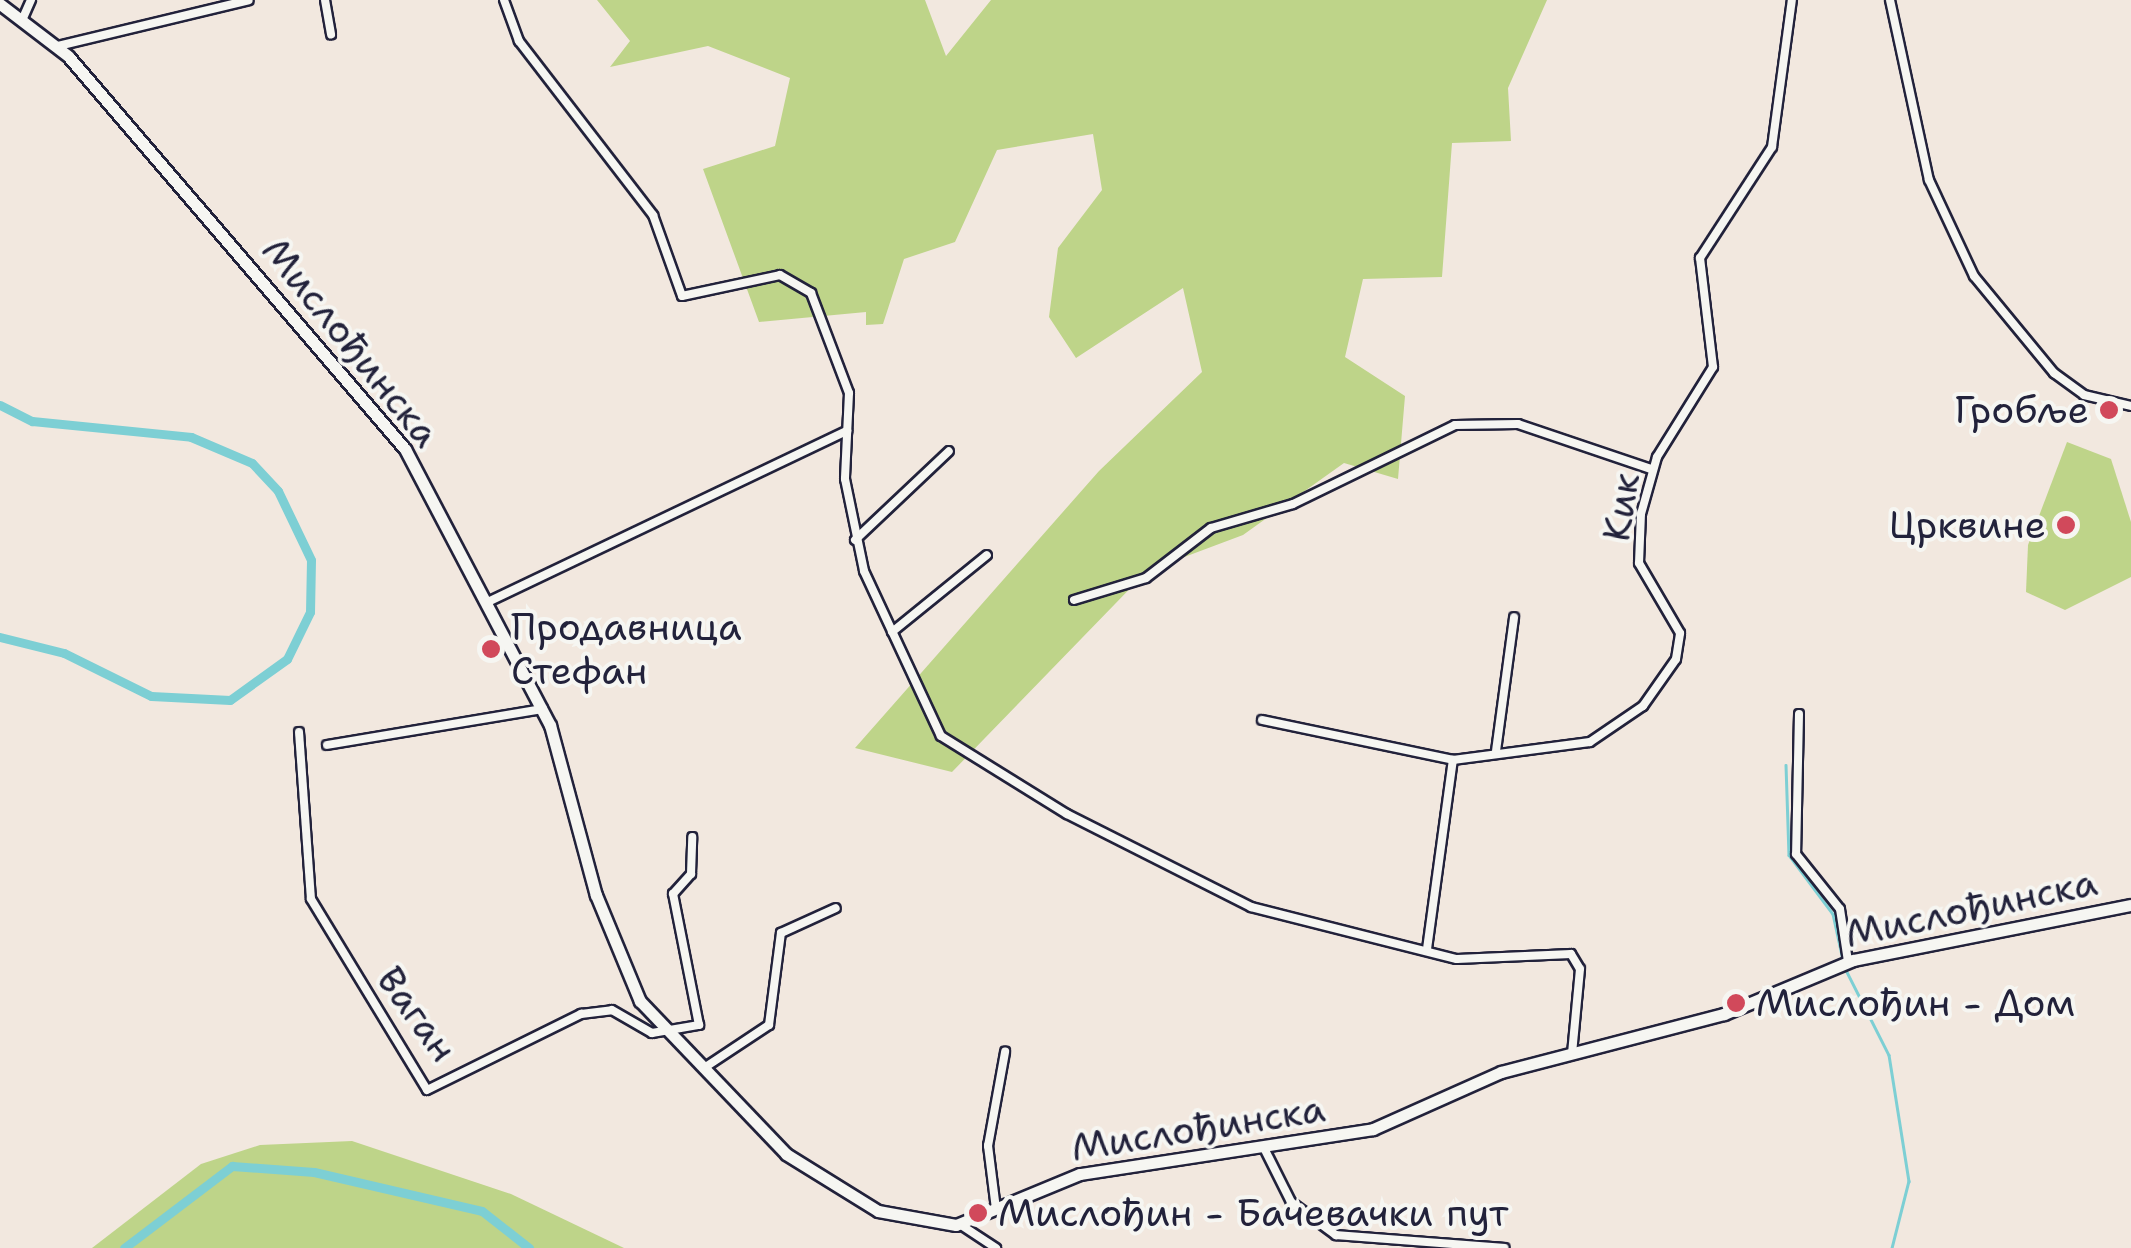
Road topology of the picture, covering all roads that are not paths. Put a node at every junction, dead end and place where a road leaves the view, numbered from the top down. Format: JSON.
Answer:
{"nodes":[{"id":1,"x":30,"y":0,"type":"edge"},
{"id":2,"x":201,"y":0,"type":"edge"},
{"id":3,"x":249,"y":0,"type":"edge"},
{"id":4,"x":324,"y":0,"type":"edge"},
{"id":5,"x":504,"y":0,"type":"edge"},
{"id":6,"x":1792,"y":0,"type":"edge"},
{"id":7,"x":1890,"y":0,"type":"edge"},
{"id":8,"x":0,"y":4,"type":"edge"},
{"id":9,"x":198,"y":12,"type":"junction"},
{"id":10,"x":23,"y":18,"type":"junction"},
{"id":11,"x":331,"y":34,"type":"dead end"},
{"id":12,"x":58,"y":46,"type":"junction"},
{"id":13,"x":2131,"y":406,"type":"edge"},
{"id":14,"x":847,"y":431,"type":"junction"},
{"id":15,"x":949,"y":452,"type":"dead end"},
{"id":16,"x":1651,"y":470,"type":"junction"},
{"id":17,"x":855,"y":540,"type":"junction"},
{"id":18,"x":987,"y":556,"type":"dead end"},
{"id":19,"x":1074,"y":600,"type":"dead end"},
{"id":20,"x":488,"y":602,"type":"junction"},
{"id":21,"x":1514,"y":617,"type":"dead end"},
{"id":22,"x":892,"y":632,"type":"junction"},
{"id":23,"x":543,"y":709,"type":"junction"},
{"id":24,"x":1799,"y":714,"type":"dead end"},
{"id":25,"x":1262,"y":720,"type":"dead end"},
{"id":26,"x":299,"y":732,"type":"dead end"},
{"id":27,"x":327,"y":744,"type":"dead end"},
{"id":28,"x":1496,"y":750,"type":"junction"},
{"id":29,"x":1453,"y":760,"type":"junction"},
{"id":30,"x":692,"y":837,"type":"dead end"},
{"id":31,"x":2131,"y":905,"type":"edge"},
{"id":32,"x":836,"y":908,"type":"dead end"},
{"id":33,"x":1427,"y":949,"type":"junction"},
{"id":34,"x":1848,"y":961,"type":"junction"},
{"id":35,"x":666,"y":1033,"type":"junction"},
{"id":36,"x":1005,"y":1052,"type":"dead end"},
{"id":37,"x":1572,"y":1054,"type":"junction"},
{"id":38,"x":700,"y":1071,"type":"junction"},
{"id":39,"x":1264,"y":1148,"type":"junction"},
{"id":40,"x":998,"y":1213,"type":"junction"},
{"id":41,"x":961,"y":1224,"type":"junction"},
{"id":42,"x":996,"y":1248,"type":"edge"},
{"id":43,"x":1504,"y":1248,"type":"edge"}],
"edges":[{"from":1,"to":10,"type":"street"},
{"from":2,"to":9,"type":"street"},
{"from":3,"to":9,"type":"street"},
{"from":4,"to":11,"type":"street"},
{"from":5,"to":14,"type":"street"},
{"from":6,"to":16,"type":"street","name":"Кик"},
{"from":7,"to":13,"type":"street"},
{"from":8,"to":10,"type":"main road","name":"Мислођинска"},
{"from":9,"to":12,"type":"street"},
{"from":10,"to":12,"type":"main road","name":"Мислођинска"},
{"from":12,"to":20,"type":"main road","name":"Мислођинска"},
{"from":14,"to":17,"type":"street"},
{"from":14,"to":20,"type":"street"},
{"from":15,"to":17,"type":"street"},
{"from":16,"to":19,"type":"street"},
{"from":16,"to":28,"type":"street","name":"Кик"},
{"from":17,"to":22,"type":"street"},
{"from":18,"to":22,"type":"street"},
{"from":20,"to":23,"type":"main road","name":"Мислођинска"},
{"from":21,"to":28,"type":"street"},
{"from":22,"to":33,"type":"street"},
{"from":23,"to":27,"type":"street"},
{"from":23,"to":35,"type":"main road","name":"Мислођинска"},
{"from":24,"to":34,"type":"street"},
{"from":25,"to":29,"type":"street"},
{"from":26,"to":35,"type":"street","name":"Ваган"},
{"from":28,"to":29,"type":"street","name":"Кик"},
{"from":29,"to":33,"type":"street"},
{"from":30,"to":35,"type":"street"},
{"from":31,"to":34,"type":"main road","name":"Мислођинска"},
{"from":32,"to":38,"type":"street"},
{"from":33,"to":37,"type":"street"},
{"from":34,"to":37,"type":"main road","name":"Мислођинска"},
{"from":35,"to":38,"type":"main road","name":"Мислођинска"},
{"from":36,"to":40,"type":"street"},
{"from":37,"to":39,"type":"main road","name":"Мислођинска"},
{"from":38,"to":41,"type":"main road","name":"Мислођинска"},
{"from":39,"to":40,"type":"main road","name":"Мислођинска"},
{"from":39,"to":43,"type":"street"},
{"from":40,"to":41,"type":"main road","name":"Мислођинска"},
{"from":41,"to":42,"type":"street"}]}
